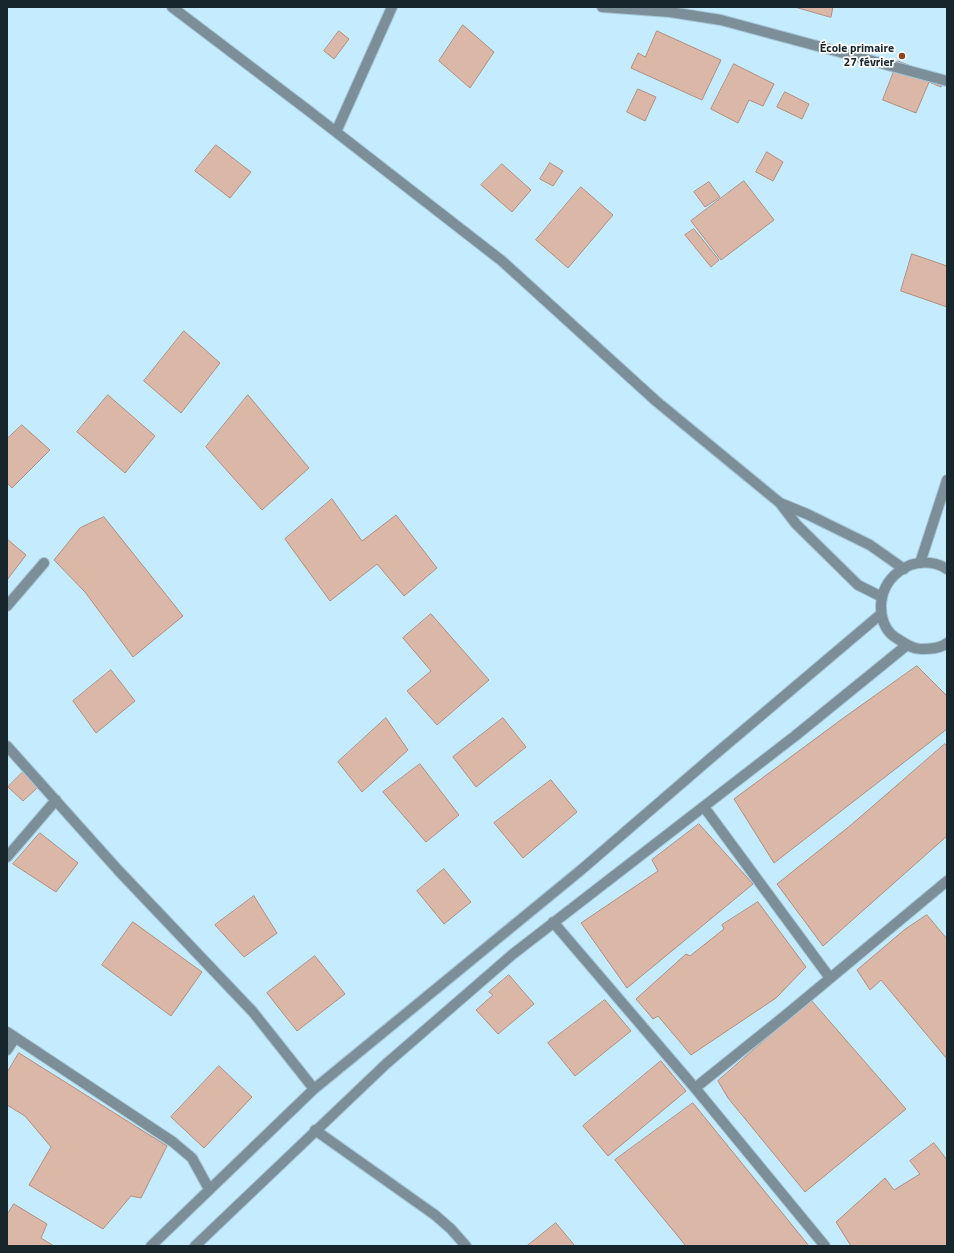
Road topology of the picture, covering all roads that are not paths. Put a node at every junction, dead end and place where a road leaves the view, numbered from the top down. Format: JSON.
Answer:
{"nodes":[{"id":1,"x":172,"y":7,"type":"edge"},
{"id":2,"x":392,"y":7,"type":"edge"},
{"id":3,"x":602,"y":7,"type":"edge"},
{"id":4,"x":947,"y":81,"type":"edge"},
{"id":5,"x":336,"y":132,"type":"junction"},
{"id":6,"x":947,"y":480,"type":"edge"},
{"id":7,"x":780,"y":503,"type":"junction"},
{"id":8,"x":44,"y":562,"type":"dead end"},
{"id":9,"x":920,"y":563,"type":"junction"},
{"id":10,"x":904,"y":568,"type":"junction"},
{"id":11,"x":947,"y":569,"type":"edge"},
{"id":12,"x":882,"y":597,"type":"junction"},
{"id":13,"x":7,"y":606,"type":"edge"},
{"id":14,"x":881,"y":614,"type":"junction"},
{"id":15,"x":907,"y":645,"type":"junction"},
{"id":16,"x":946,"y":645,"type":"edge"},
{"id":17,"x":7,"y":746,"type":"edge"},
{"id":18,"x":56,"y":800,"type":"junction"},
{"id":19,"x":704,"y":806,"type":"junction"},
{"id":20,"x":7,"y":857,"type":"edge"},
{"id":21,"x":947,"y":880,"type":"edge"},
{"id":22,"x":553,"y":922,"type":"junction"},
{"id":23,"x":830,"y":978,"type":"junction"},
{"id":24,"x":11,"y":1035,"type":"edge"},
{"id":25,"x":7,"y":1050,"type":"edge"},
{"id":26,"x":695,"y":1088,"type":"junction"},
{"id":27,"x":314,"y":1089,"type":"junction"},
{"id":28,"x":315,"y":1130,"type":"junction"},
{"id":29,"x":209,"y":1189,"type":"junction"},
{"id":30,"x":151,"y":1246,"type":"edge"},
{"id":31,"x":195,"y":1246,"type":"edge"},
{"id":32,"x":466,"y":1246,"type":"edge"},
{"id":33,"x":826,"y":1246,"type":"edge"}],
"edges":[{"from":1,"to":5,"type":"street"},
{"from":2,"to":5,"type":"street"},
{"from":3,"to":4,"type":"street"},
{"from":5,"to":7,"type":"street"},
{"from":6,"to":9,"type":"street"},
{"from":7,"to":10,"type":"street"},
{"from":7,"to":12,"type":"street"},
{"from":8,"to":13,"type":"street"},
{"from":9,"to":10,"type":"street"},
{"from":9,"to":11,"type":"street"},
{"from":10,"to":12,"type":"street"},
{"from":12,"to":14,"type":"street"},
{"from":14,"to":15,"type":"street"},
{"from":14,"to":27,"type":"street"},
{"from":15,"to":16,"type":"street"},
{"from":15,"to":19,"type":"street"},
{"from":17,"to":18,"type":"street"},
{"from":18,"to":20,"type":"street"},
{"from":18,"to":27,"type":"street"},
{"from":19,"to":22,"type":"street"},
{"from":19,"to":23,"type":"street"},
{"from":21,"to":23,"type":"street"},
{"from":22,"to":26,"type":"street"},
{"from":22,"to":28,"type":"street"},
{"from":23,"to":26,"type":"street"},
{"from":24,"to":25,"type":"street"},
{"from":24,"to":29,"type":"street"},
{"from":26,"to":33,"type":"street"},
{"from":27,"to":29,"type":"street"},
{"from":28,"to":31,"type":"street"},
{"from":28,"to":32,"type":"street"},
{"from":29,"to":30,"type":"street"}]}
